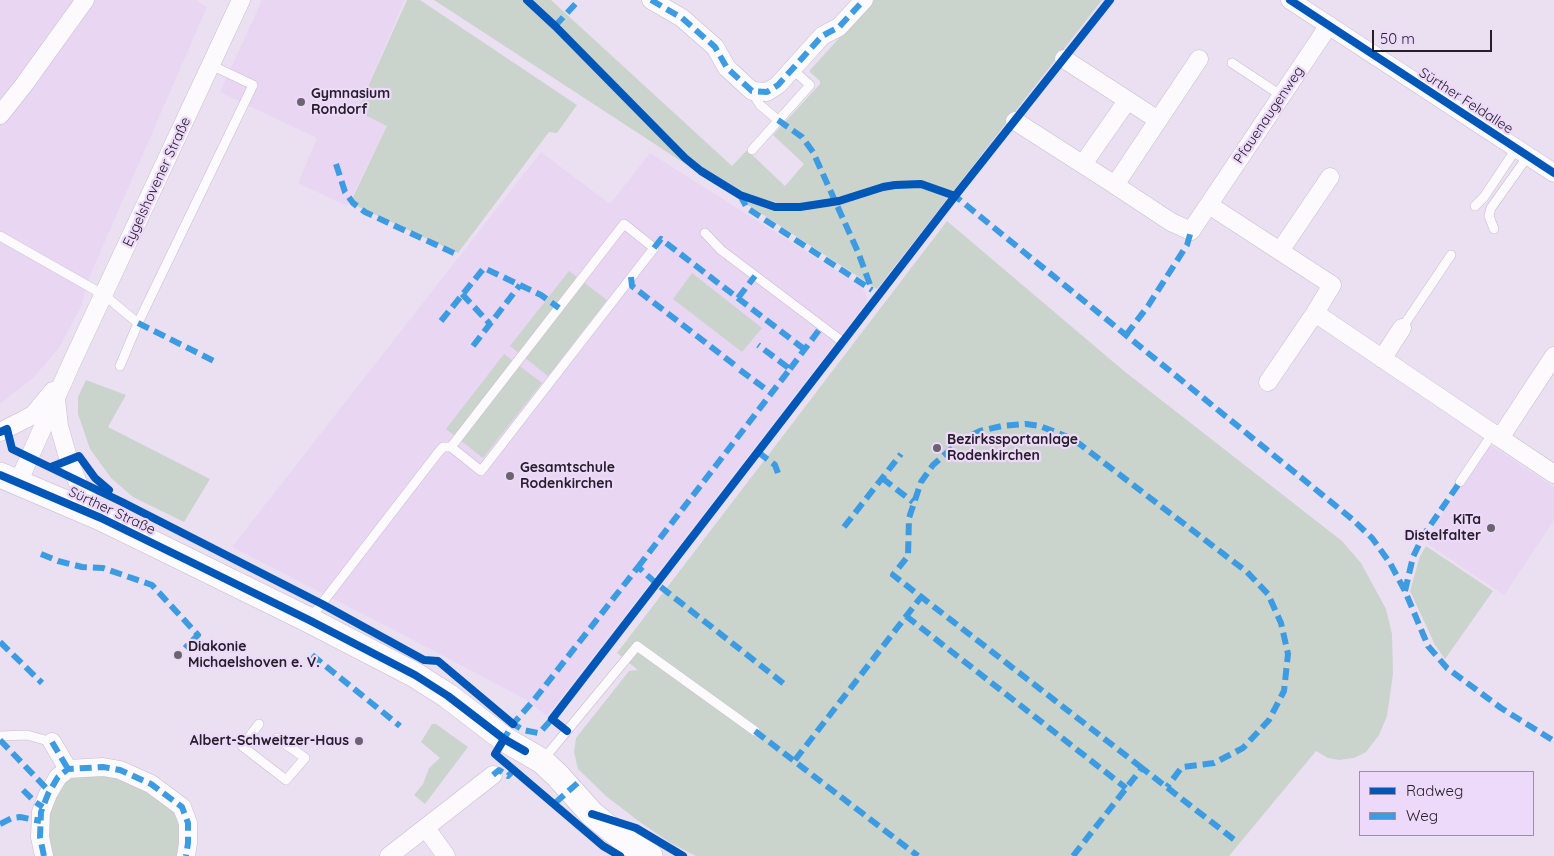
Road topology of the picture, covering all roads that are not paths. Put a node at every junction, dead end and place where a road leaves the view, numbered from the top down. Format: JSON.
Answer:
{"nodes":[{"id":1,"x":85,"y":0,"type":"edge"},
{"id":2,"x":241,"y":0,"type":"edge"},
{"id":3,"x":651,"y":0,"type":"edge"},
{"id":4,"x":864,"y":0,"type":"edge"},
{"id":5,"x":1290,"y":0,"type":"edge"},
{"id":6,"x":1329,"y":25,"type":"junction"},
{"id":7,"x":1064,"y":59,"type":"dead end"},
{"id":8,"x":1199,"y":60,"type":"dead end"},
{"id":9,"x":1232,"y":63,"type":"dead end"},
{"id":10,"x":211,"y":65,"type":"junction"},
{"id":11,"x":792,"y":69,"type":"junction"},
{"id":12,"x":752,"y":91,"type":"junction"},
{"id":13,"x":1282,"y":96,"type":"junction"},
{"id":14,"x":1127,"y":101,"type":"junction"},
{"id":15,"x":0,"y":115,"type":"edge"},
{"id":16,"x":778,"y":120,"type":"junction"},
{"id":17,"x":1158,"y":120,"type":"junction"},
{"id":18,"x":1015,"y":121,"type":"dead end"},
{"id":19,"x":752,"y":150,"type":"dead end"},
{"id":20,"x":1522,"y":153,"type":"junction"},
{"id":21,"x":1084,"y":164,"type":"junction"},
{"id":22,"x":1554,"y":174,"type":"edge"},
{"id":23,"x":1330,"y":177,"type":"dead end"},
{"id":24,"x":1115,"y":185,"type":"junction"},
{"id":25,"x":1209,"y":205,"type":"junction"},
{"id":26,"x":1475,"y":206,"type":"dead end"},
{"id":27,"x":1494,"y":229,"type":"dead end"},
{"id":28,"x":705,"y":233,"type":"dead end"},
{"id":29,"x":0,"y":236,"type":"edge"},
{"id":30,"x":1280,"y":251,"type":"junction"},
{"id":31,"x":1452,"y":256,"type":"dead end"},
{"id":32,"x":104,"y":295,"type":"junction"},
{"id":33,"x":1314,"y":313,"type":"junction"},
{"id":34,"x":138,"y":322,"type":"junction"},
{"id":35,"x":1402,"y":328,"type":"joint"},
{"id":36,"x":843,"y":342,"type":"dead end"},
{"id":37,"x":1554,"y":356,"type":"edge"},
{"id":38,"x":1382,"y":359,"type":"junction"},
{"id":39,"x":71,"y":364,"type":"junction"},
{"id":40,"x":120,"y":366,"type":"dead end"},
{"id":41,"x":1268,"y":382,"type":"dead end"},
{"id":42,"x":56,"y":399,"type":"junction"},
{"id":43,"x":0,"y":432,"type":"edge"},
{"id":44,"x":1497,"y":435,"type":"junction"},
{"id":45,"x":451,"y":447,"type":"junction"},
{"id":46,"x":1554,"y":474,"type":"edge"},
{"id":47,"x":9,"y":479,"type":"edge"},
{"id":48,"x":1460,"y":482,"type":"dead end"},
{"id":49,"x":101,"y":518,"type":"junction"},
{"id":50,"x":309,"y":620,"type":"junction"},
{"id":51,"x":259,"y":724,"type":"dead end"},
{"id":52,"x":755,"y":731,"type":"dead end"},
{"id":53,"x":0,"y":736,"type":"edge"},
{"id":54,"x":278,"y":738,"type":"dead end"},
{"id":55,"x":52,"y":742,"type":"joint"},
{"id":56,"x":542,"y":761,"type":"junction"},
{"id":57,"x":68,"y":769,"type":"junction"},
{"id":58,"x":493,"y":775,"type":"dead end"},
{"id":59,"x":426,"y":828,"type":"junction"},
{"id":60,"x":44,"y":856,"type":"edge"},
{"id":61,"x":186,"y":856,"type":"edge"},
{"id":62,"x":389,"y":856,"type":"edge"},
{"id":63,"x":446,"y":856,"type":"edge"},
{"id":64,"x":650,"y":856,"type":"edge"}],
"edges":[{"from":1,"to":15,"type":"street"},
{"from":2,"to":10,"type":"street","name":"Eygelshovener Straße"},
{"from":3,"to":12,"type":"street"},
{"from":4,"to":11,"type":"street"},
{"from":5,"to":6,"type":"street","name":"Sürther Feldallee"},
{"from":6,"to":13,"type":"street","name":"Pfauenaugenweg"},
{"from":6,"to":20,"type":"street","name":"Sürther Feldallee"},
{"from":7,"to":14,"type":"street"},
{"from":8,"to":17,"type":"street"},
{"from":9,"to":13,"type":"lane"},
{"from":10,"to":32,"type":"street","name":"Eygelshovener Straße"},
{"from":10,"to":34,"type":"lane"},
{"from":11,"to":12,"type":"street"},
{"from":11,"to":16,"type":"lane"},
{"from":12,"to":16,"type":"lane"},
{"from":13,"to":25,"type":"street","name":"Pfauenaugenweg"},
{"from":14,"to":17,"type":"street"},
{"from":14,"to":21,"type":"street"},
{"from":16,"to":19,"type":"lane"},
{"from":17,"to":24,"type":"street"},
{"from":18,"to":21,"type":"street","name":"Pfauenaugenweg"},
{"from":20,"to":22,"type":"street","name":"Sürther Feldallee"},
{"from":20,"to":26,"type":"lane"},
{"from":20,"to":27,"type":"lane"},
{"from":21,"to":24,"type":"street","name":"Pfauenaugenweg"},
{"from":23,"to":30,"type":"street"},
{"from":24,"to":25,"type":"street","name":"Pfauenaugenweg"},
{"from":25,"to":30,"type":"street"},
{"from":28,"to":36,"type":"lane"},
{"from":29,"to":32,"type":"lane"},
{"from":30,"to":33,"type":"street"},
{"from":31,"to":35,"type":"lane"},
{"from":32,"to":34,"type":"lane"},
{"from":32,"to":39,"type":"street","name":"Eygelshovener Straße"},
{"from":33,"to":38,"type":"street"},
{"from":33,"to":41,"type":"street"},
{"from":34,"to":40,"type":"lane"},
{"from":35,"to":38,"type":"street"},
{"from":37,"to":44,"type":"street"},
{"from":38,"to":44,"type":"street"},
{"from":39,"to":42,"type":"street","name":"Eygelshovener Straße"},
{"from":39,"to":43,"type":"street","name":"Eygelshovener Straße"},
{"from":42,"to":47,"type":"street","name":"Eygelshovener Straße"},
{"from":42,"to":49,"type":"street","name":"Eygelshovener Straße"},
{"from":44,"to":46,"type":"street"},
{"from":44,"to":48,"type":"lane"},
{"from":45,"to":45,"type":"lane"},
{"from":45,"to":50,"type":"lane"},
{"from":47,"to":49,"type":"street","name":"Sürther Straße"},
{"from":49,"to":50,"type":"street","name":"Sürther Straße"},
{"from":50,"to":56,"type":"street","name":"Sürther Straße"},
{"from":51,"to":54,"type":"lane"},
{"from":52,"to":56,"type":"lane"},
{"from":53,"to":55,"type":"lane"},
{"from":55,"to":57,"type":"street"},
{"from":56,"to":64,"type":"street","name":"Sürther Straße"},
{"from":57,"to":60,"type":"street"},
{"from":57,"to":61,"type":"street"},
{"from":58,"to":59,"type":"street"},
{"from":59,"to":62,"type":"street"},
{"from":59,"to":63,"type":"street"}]}
